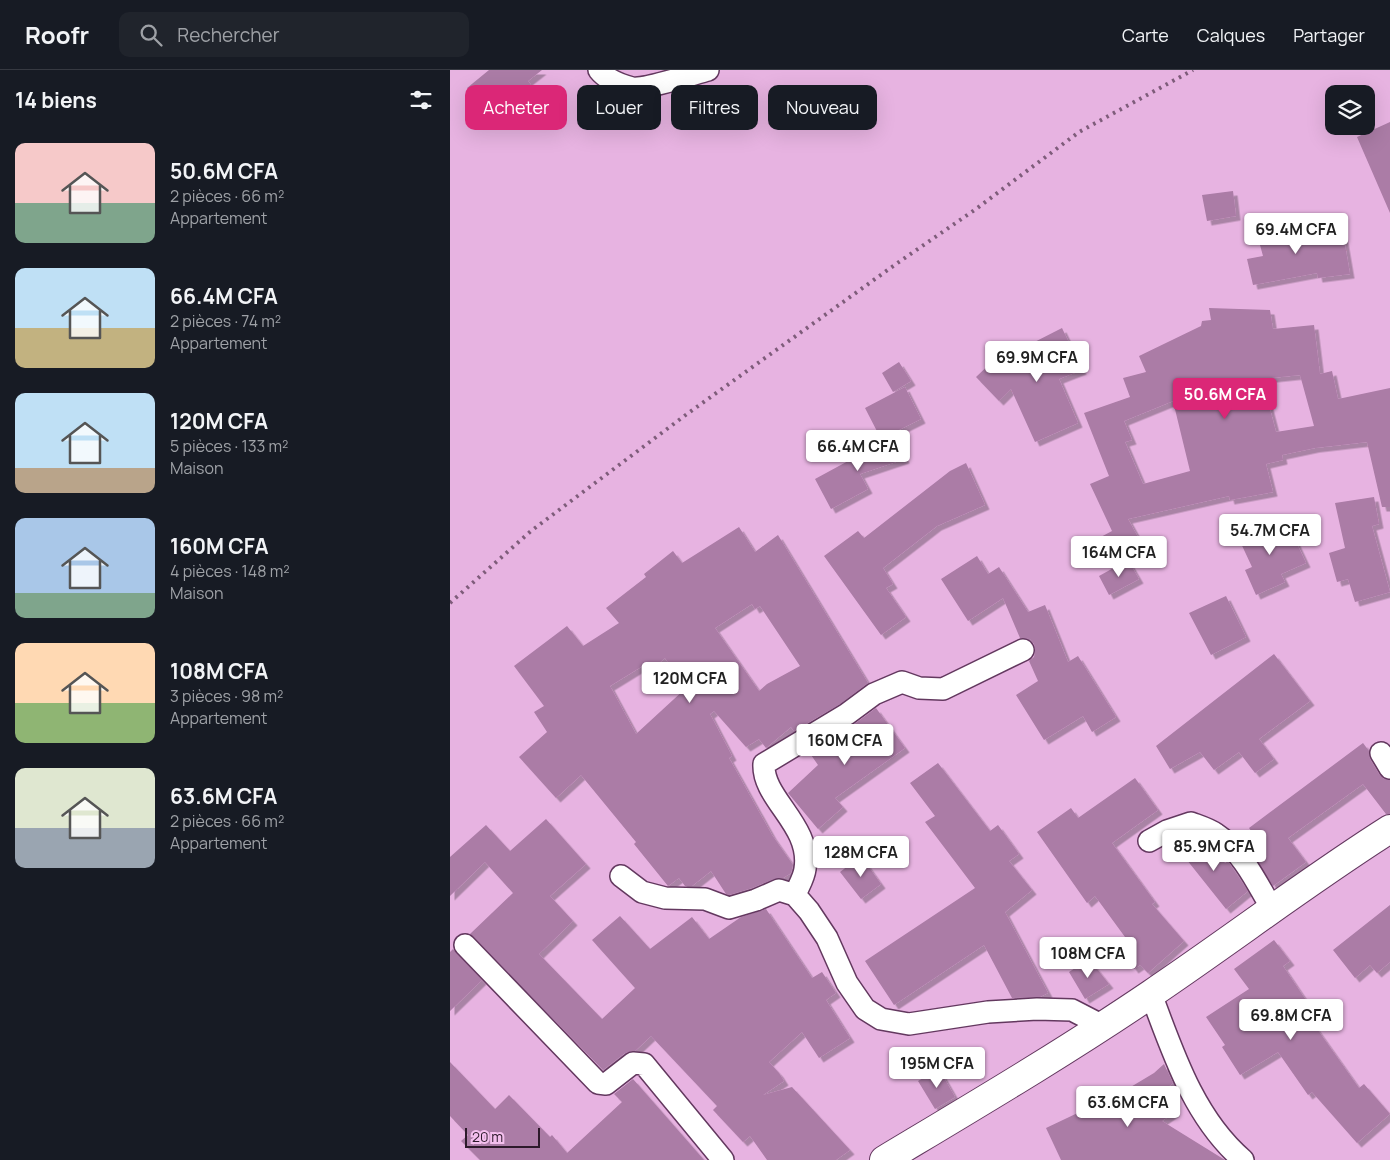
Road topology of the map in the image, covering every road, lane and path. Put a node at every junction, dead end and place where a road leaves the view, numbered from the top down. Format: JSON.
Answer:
{"nodes":[{"id":1,"x":599,"y":70,"type":"edge"},
{"id":2,"x":708,"y":70,"type":"edge"},
{"id":3,"x":1023,"y":650,"type":"dead end"},
{"id":4,"x":1390,"y":829,"type":"edge"},
{"id":5,"x":1149,"y":841,"type":"dead end"},
{"id":6,"x":621,"y":876,"type":"dead end"},
{"id":7,"x":795,"y":894,"type":"junction"},
{"id":8,"x":1272,"y":909,"type":"junction"},
{"id":9,"x":466,"y":945,"type":"dead end"},
{"id":10,"x":1151,"y":994,"type":"junction"},
{"id":11,"x":1103,"y":1026,"type":"junction"},
{"id":12,"x":723,"y":1160,"type":"edge"},
{"id":13,"x":884,"y":1160,"type":"edge"},
{"id":14,"x":1243,"y":1160,"type":"edge"}],
"edges":[{"from":1,"to":2,"type":"street"},
{"from":3,"to":7,"type":"street"},
{"from":4,"to":8,"type":"street"},
{"from":5,"to":8,"type":"street"},
{"from":6,"to":7,"type":"street"},
{"from":7,"to":11,"type":"street"},
{"from":8,"to":10,"type":"street"},
{"from":9,"to":12,"type":"street"},
{"from":10,"to":11,"type":"street"},
{"from":10,"to":14,"type":"street"},
{"from":11,"to":13,"type":"street"}]}
